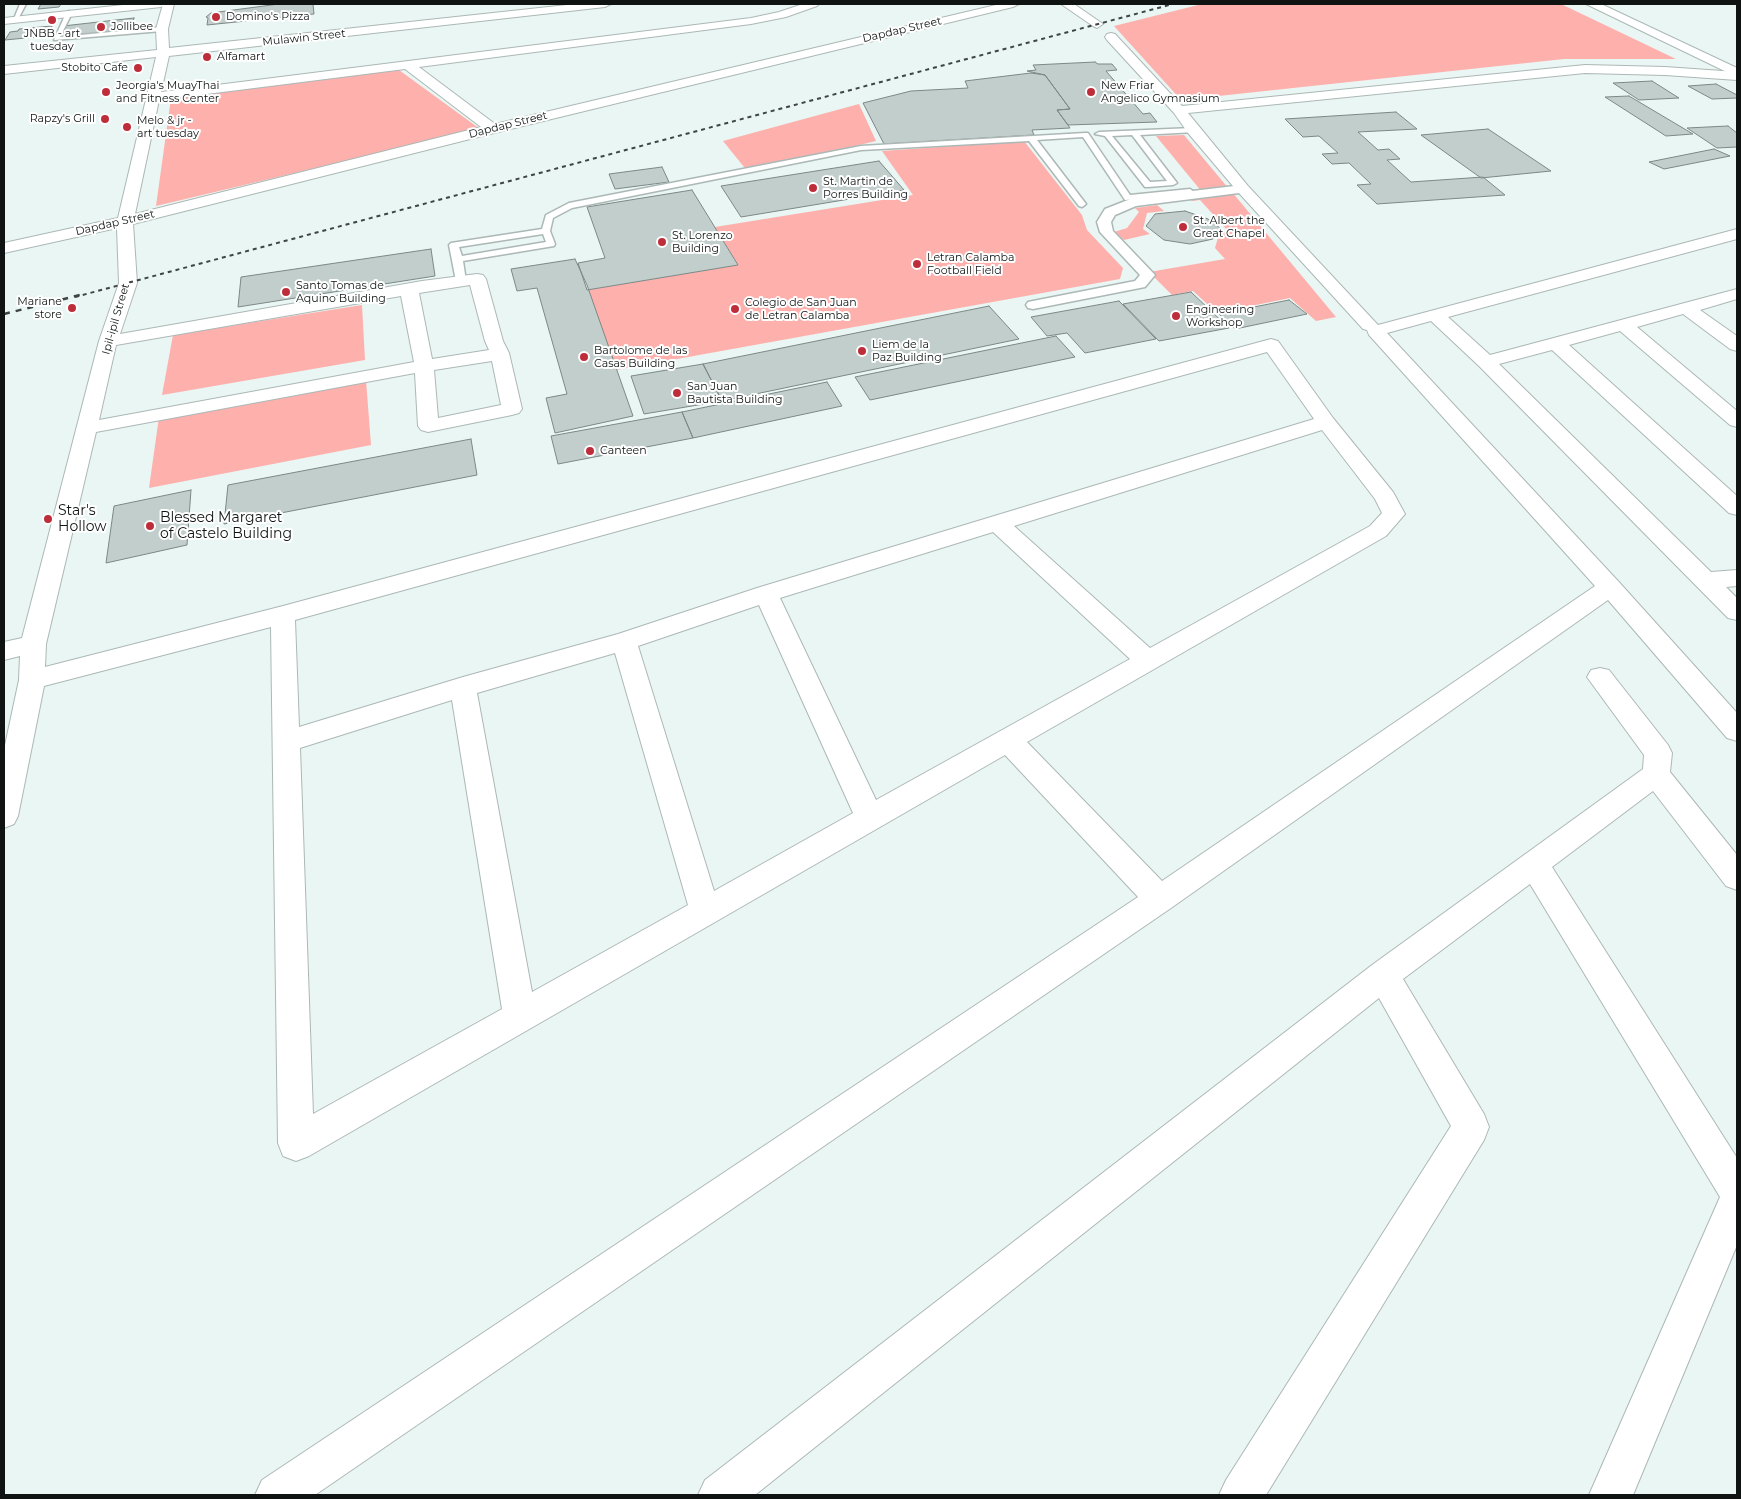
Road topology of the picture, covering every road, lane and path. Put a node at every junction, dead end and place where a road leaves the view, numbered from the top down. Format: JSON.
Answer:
{"nodes":[{"id":1,"x":23,"y":4,"type":"edge"},
{"id":2,"x":161,"y":4,"type":"edge"},
{"id":3,"x":168,"y":4,"type":"edge"},
{"id":4,"x":605,"y":4,"type":"edge"},
{"id":5,"x":812,"y":4,"type":"edge"},
{"id":6,"x":1013,"y":4,"type":"edge"},
{"id":7,"x":1067,"y":4,"type":"edge"},
{"id":8,"x":1592,"y":4,"type":"edge"},
{"id":9,"x":68,"y":10,"type":"edge"},
{"id":10,"x":9,"y":20,"type":"edge"},
{"id":11,"x":1097,"y":24,"type":"dead end"},
{"id":12,"x":162,"y":28,"type":"junction"},
{"id":13,"x":1111,"y":37,"type":"dead end"},
{"id":14,"x":163,"y":53,"type":"junction"},
{"id":15,"x":408,"y":65,"type":"junction"},
{"id":16,"x":4,"y":70,"type":"edge"},
{"id":17,"x":1737,"y":74,"type":"edge"},
{"id":18,"x":153,"y":97,"type":"junction"},
{"id":19,"x":1179,"y":110,"type":"junction"},
{"id":20,"x":492,"y":129,"type":"junction"},
{"id":21,"x":1193,"y":130,"type":"junction"},
{"id":22,"x":1135,"y":133,"type":"junction"},
{"id":23,"x":1107,"y":134,"type":"junction"},
{"id":24,"x":1085,"y":135,"type":"junction"},
{"id":25,"x":1031,"y":138,"type":"junction"},
{"id":26,"x":1242,"y":188,"type":"junction"},
{"id":27,"x":1082,"y":204,"type":"dead end"},
{"id":28,"x":125,"y":221,"type":"junction"},
{"id":29,"x":546,"y":231,"type":"junction"},
{"id":30,"x":1737,"y":234,"type":"edge"},
{"id":31,"x":4,"y":248,"type":"edge"},
{"id":32,"x":458,"y":259,"type":"junction"},
{"id":33,"x":461,"y":281,"type":"junction"},
{"id":34,"x":409,"y":289,"type":"junction"},
{"id":35,"x":1737,"y":294,"type":"edge"},
{"id":36,"x":1033,"y":306,"type":"dead end"},
{"id":37,"x":1686,"y":308,"type":"junction"},
{"id":38,"x":1436,"y":316,"type":"junction"},
{"id":39,"x":1623,"y":324,"type":"junction"},
{"id":40,"x":1369,"y":326,"type":"dead end"},
{"id":41,"x":108,"y":341,"type":"junction"},
{"id":42,"x":1556,"y":344,"type":"junction"},
{"id":43,"x":1737,"y":344,"type":"edge"},
{"id":44,"x":497,"y":347,"type":"junction"},
{"id":45,"x":423,"y":360,"type":"junction"},
{"id":46,"x":1486,"y":362,"type":"junction"},
{"id":47,"x":88,"y":421,"type":"junction"},
{"id":48,"x":1737,"y":421,"type":"edge"},
{"id":49,"x":1326,"y":422,"type":"junction"},
{"id":50,"x":1737,"y":508,"type":"edge"},
{"id":51,"x":997,"y":523,"type":"junction"},
{"id":52,"x":1737,"y":578,"type":"edge"},
{"id":53,"x":1706,"y":580,"type":"junction"},
{"id":54,"x":1610,"y":587,"type":"junction"},
{"id":55,"x":766,"y":594,"type":"junction"},
{"id":56,"x":1737,"y":612,"type":"edge"},
{"id":57,"x":283,"y":616,"type":"junction"},
{"id":58,"x":624,"y":641,"type":"junction"},
{"id":59,"x":33,"y":644,"type":"junction"},
{"id":60,"x":4,"y":651,"type":"edge"},
{"id":61,"x":1149,"y":662,"type":"junction"},
{"id":62,"x":1600,"y":677,"type":"dead end"},
{"id":63,"x":32,"y":680,"type":"junction"},
{"id":64,"x":463,"y":687,"type":"junction"},
{"id":65,"x":1737,"y":731,"type":"edge"},
{"id":66,"x":1008,"y":740,"type":"junction"},
{"id":67,"x":286,"y":742,"type":"junction"},
{"id":68,"x":1656,"y":774,"type":"junction"},
{"id":69,"x":4,"y":816,"type":"edge"},
{"id":70,"x":870,"y":818,"type":"junction"},
{"id":71,"x":1533,"y":864,"type":"junction"},
{"id":72,"x":1737,"y":877,"type":"edge"},
{"id":73,"x":1160,"y":900,"type":"junction"},
{"id":74,"x":706,"y":911,"type":"junction"},
{"id":75,"x":1383,"y":975,"type":"junction"},
{"id":76,"x":520,"y":1018,"type":"junction"},
{"id":77,"x":1737,"y":1191,"type":"edge"},
{"id":78,"x":1737,"y":1201,"type":"edge"},
{"id":79,"x":277,"y":1495,"type":"edge"},
{"id":80,"x":720,"y":1495,"type":"edge"},
{"id":81,"x":1241,"y":1495,"type":"edge"},
{"id":82,"x":1611,"y":1495,"type":"edge"}],
"edges":[{"from":1,"to":10,"type":"lane"},
{"from":2,"to":9,"type":"street"},
{"from":3,"to":12,"type":"street","name":"Ipil-ipil Street"},
{"from":4,"to":14,"type":"street","name":"Mulawin Street"},
{"from":5,"to":15,"type":"street"},
{"from":6,"to":20,"type":"street","name":"Dapdap Street"},
{"from":7,"to":11,"type":"street"},
{"from":8,"to":17,"type":"street"},
{"from":9,"to":10,"type":"street"},
{"from":9,"to":12,"type":"lane"},
{"from":12,"to":14,"type":"street","name":"Ipil-ipil Street"},
{"from":13,"to":19,"type":"street"},
{"from":14,"to":16,"type":"street","name":"Mulawin Street"},
{"from":14,"to":18,"type":"street","name":"Ipil-ipil Street"},
{"from":15,"to":18,"type":"street"},
{"from":15,"to":20,"type":"street"},
{"from":17,"to":19,"type":"street"},
{"from":18,"to":28,"type":"street","name":"Ipil-ipil Street"},
{"from":19,"to":21,"type":"street"},
{"from":20,"to":28,"type":"street","name":"Dapdap Street"},
{"from":21,"to":22,"type":"lane"},
{"from":21,"to":26,"type":"street"},
{"from":22,"to":23,"type":"lane"},
{"from":22,"to":23,"type":"lane"},
{"from":23,"to":24,"type":"lane"},
{"from":24,"to":25,"type":"lane"},
{"from":24,"to":26,"type":"lane"},
{"from":25,"to":27,"type":"lane"},
{"from":25,"to":29,"type":"lane"},
{"from":26,"to":36,"type":"street"},
{"from":26,"to":40,"type":"street"},
{"from":28,"to":31,"type":"street","name":"Dapdap Street"},
{"from":28,"to":41,"type":"street","name":"Ipil-ipil Street"},
{"from":29,"to":32,"type":"lane"},
{"from":29,"to":32,"type":"lane"},
{"from":30,"to":38,"type":"street"},
{"from":32,"to":33,"type":"lane"},
{"from":33,"to":34,"type":"street"},
{"from":33,"to":44,"type":"street"},
{"from":34,"to":41,"type":"street"},
{"from":34,"to":45,"type":"street"},
{"from":35,"to":37,"type":"street"},
{"from":37,"to":39,"type":"street"},
{"from":37,"to":43,"type":"street"},
{"from":38,"to":46,"type":"street"},
{"from":38,"to":54,"type":"street"},
{"from":39,"to":42,"type":"street"},
{"from":39,"to":48,"type":"street"},
{"from":41,"to":47,"type":"street","name":"Ipil-ipil Street"},
{"from":42,"to":46,"type":"street"},
{"from":42,"to":50,"type":"street"},
{"from":44,"to":45,"type":"street"},
{"from":44,"to":45,"type":"street"},
{"from":45,"to":47,"type":"street"},
{"from":46,"to":53,"type":"street"},
{"from":47,"to":59,"type":"street","name":"Ipil-ipil Street"},
{"from":49,"to":51,"type":"street"},
{"from":49,"to":57,"type":"street"},
{"from":49,"to":61,"type":"street"},
{"from":51,"to":55,"type":"street"},
{"from":51,"to":61,"type":"street"},
{"from":52,"to":53,"type":"street"},
{"from":53,"to":56,"type":"street"},
{"from":54,"to":65,"type":"street"},
{"from":54,"to":73,"type":"street"},
{"from":55,"to":58,"type":"street"},
{"from":55,"to":70,"type":"street"},
{"from":57,"to":63,"type":"street"},
{"from":57,"to":67,"type":"street"},
{"from":58,"to":64,"type":"street"},
{"from":58,"to":74,"type":"street"},
{"from":59,"to":60,"type":"street"},
{"from":59,"to":63,"type":"street","name":"Ipil-ipil Street"},
{"from":61,"to":66,"type":"street"},
{"from":62,"to":68,"type":"street"},
{"from":63,"to":69,"type":"street","name":"Ipil-ipil Street"},
{"from":64,"to":67,"type":"street"},
{"from":64,"to":76,"type":"street"},
{"from":66,"to":70,"type":"street"},
{"from":66,"to":73,"type":"street"},
{"from":67,"to":76,"type":"street"},
{"from":68,"to":71,"type":"street"},
{"from":68,"to":72,"type":"street"},
{"from":70,"to":74,"type":"street"},
{"from":71,"to":75,"type":"street"},
{"from":71,"to":77,"type":"street"},
{"from":73,"to":79,"type":"street"},
{"from":74,"to":76,"type":"street"},
{"from":75,"to":80,"type":"street"},
{"from":75,"to":81,"type":"street"},
{"from":78,"to":82,"type":"street"}]}
